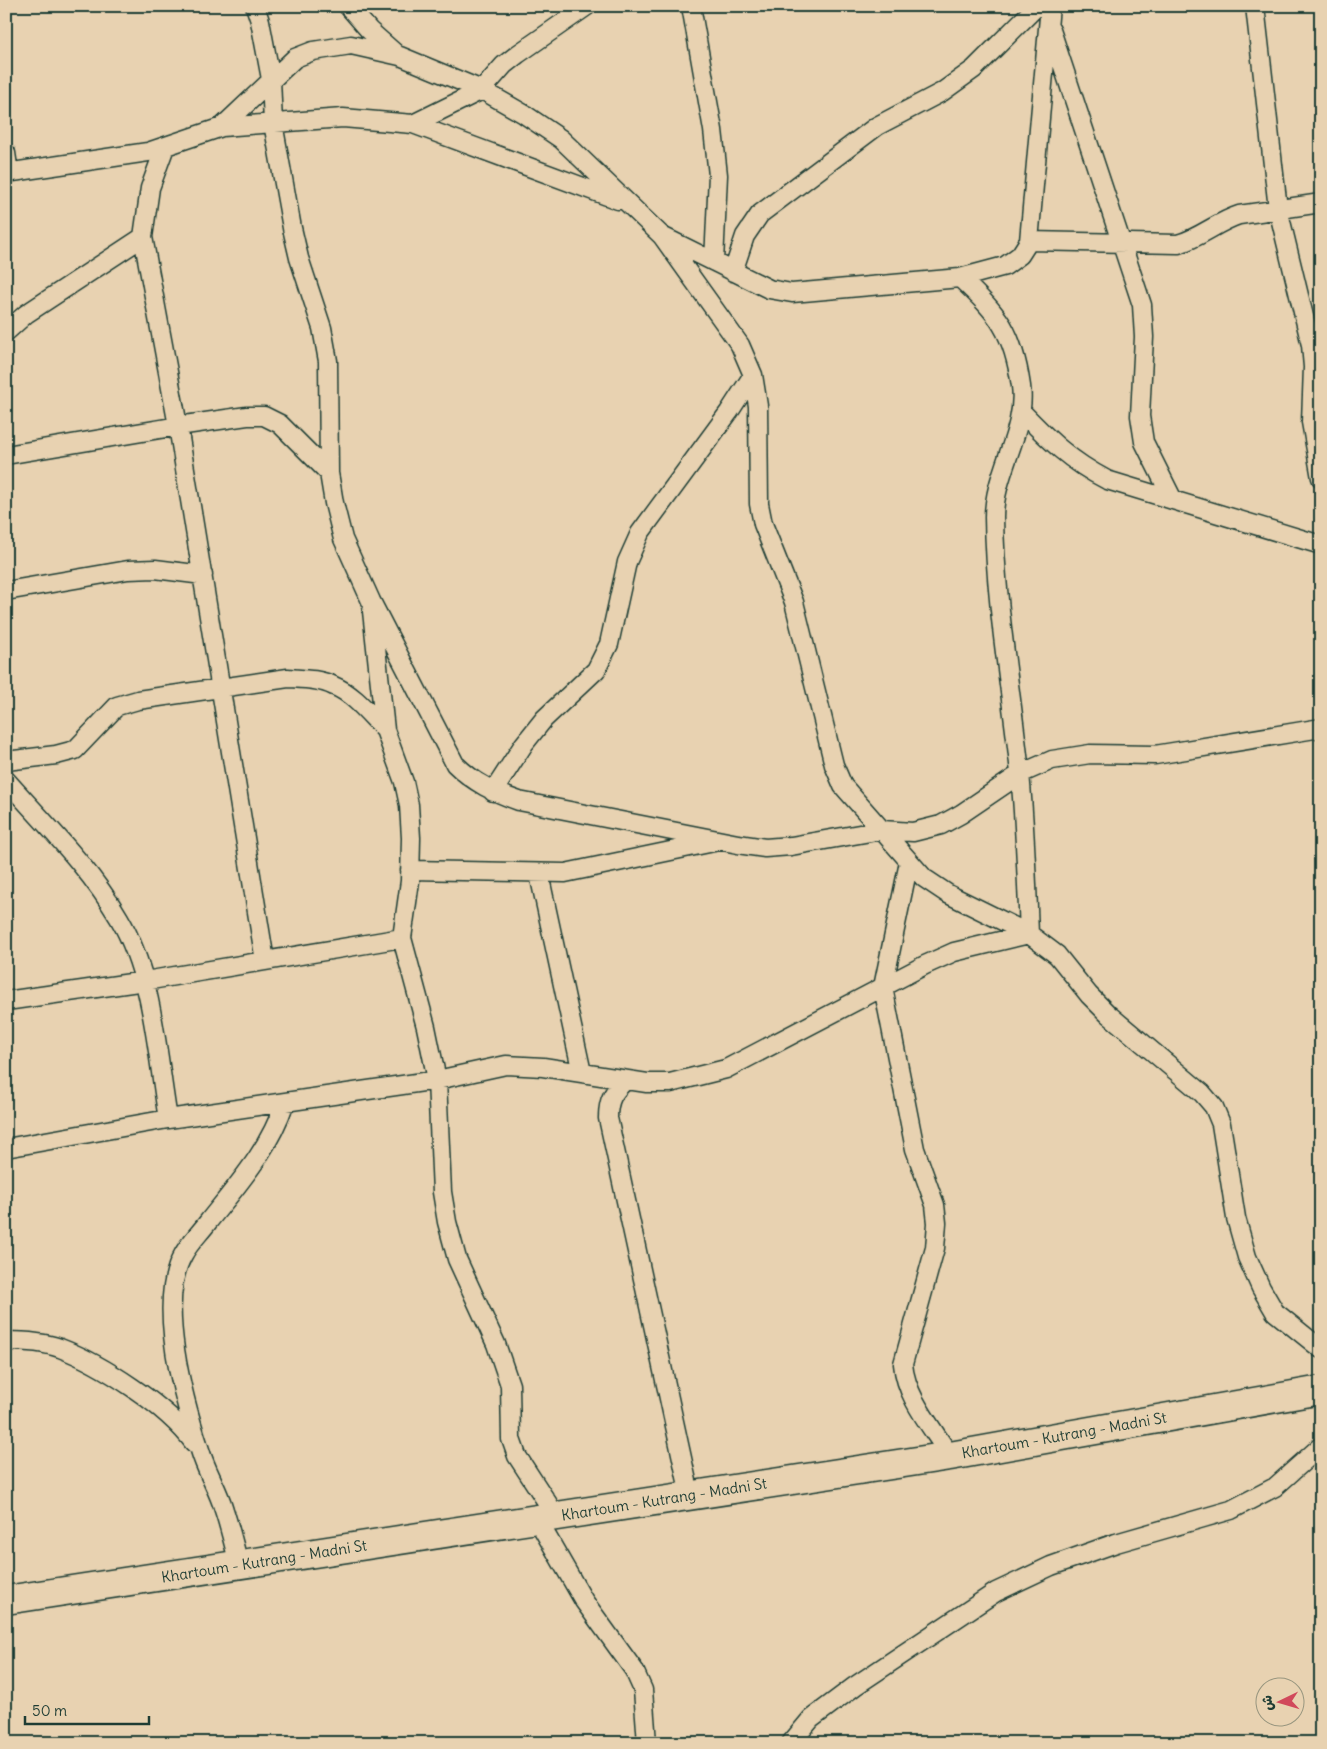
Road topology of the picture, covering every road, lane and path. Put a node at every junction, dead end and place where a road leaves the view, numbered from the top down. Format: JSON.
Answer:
{"nodes":[{"id":1,"x":255,"y":6,"type":"edge"},
{"id":2,"x":348,"y":6,"type":"edge"},
{"id":3,"x":587,"y":6,"type":"edge"},
{"id":4,"x":691,"y":6,"type":"edge"},
{"id":5,"x":1255,"y":6,"type":"edge"},
{"id":6,"x":1028,"y":10,"type":"edge"},
{"id":7,"x":1050,"y":14,"type":"edge"},
{"id":8,"x":400,"y":56,"type":"junction"},
{"id":9,"x":271,"y":78,"type":"junction"},
{"id":10,"x":482,"y":90,"type":"junction"},
{"id":11,"x":273,"y":123,"type":"junction"},
{"id":12,"x":413,"y":124,"type":"junction"},
{"id":13,"x":222,"y":127,"type":"junction"},
{"id":14,"x":165,"y":147,"type":"junction"},
{"id":15,"x":6,"y":153,"type":"edge"},
{"id":16,"x":8,"y":173,"type":"edge"},
{"id":17,"x":626,"y":203,"type":"junction"},
{"id":18,"x":1321,"y":204,"type":"edge"},
{"id":19,"x":1278,"y":210,"type":"junction"},
{"id":20,"x":662,"y":236,"type":"junction"},
{"id":21,"x":144,"y":237,"type":"junction"},
{"id":22,"x":1030,"y":241,"type":"junction"},
{"id":23,"x":1123,"y":243,"type":"junction"},
{"id":24,"x":714,"y":262,"type":"junction"},
{"id":25,"x":733,"y":272,"type":"junction"},
{"id":26,"x":960,"y":278,"type":"junction"},
{"id":27,"x":6,"y":332,"type":"edge"},
{"id":28,"x":752,"y":375,"type":"junction"},
{"id":29,"x":1022,"y":411,"type":"junction"},
{"id":30,"x":178,"y":426,"type":"junction"},
{"id":31,"x":6,"y":455,"type":"edge"},
{"id":32,"x":329,"y":473,"type":"junction"},
{"id":33,"x":1321,"y":478,"type":"edge"},
{"id":34,"x":1173,"y":500,"type":"junction"},
{"id":35,"x":1321,"y":546,"type":"edge"},
{"id":36,"x":203,"y":576,"type":"junction"},
{"id":37,"x":6,"y":591,"type":"edge"},
{"id":38,"x":371,"y":601,"type":"junction"},
{"id":39,"x":221,"y":688,"type":"junction"},
{"id":40,"x":1321,"y":728,"type":"edge"},
{"id":41,"x":385,"y":730,"type":"junction"},
{"id":42,"x":6,"y":761,"type":"edge"},
{"id":43,"x":1020,"y":774,"type":"junction"},
{"id":44,"x":6,"y":780,"type":"edge"},
{"id":45,"x":493,"y":792,"type":"junction"},
{"id":46,"x":882,"y":830,"type":"junction"},
{"id":47,"x":720,"y":841,"type":"junction"},
{"id":48,"x":910,"y":862,"type":"junction"},
{"id":49,"x":410,"y":870,"type":"junction"},
{"id":50,"x":539,"y":874,"type":"junction"},
{"id":51,"x":1028,"y":934,"type":"junction"},
{"id":52,"x":402,"y":938,"type":"junction"},
{"id":53,"x":265,"y":961,"type":"junction"},
{"id":54,"x":145,"y":982,"type":"junction"},
{"id":55,"x":883,"y":987,"type":"junction"},
{"id":56,"x":6,"y":1001,"type":"edge"},
{"id":57,"x":582,"y":1073,"type":"junction"},
{"id":58,"x":437,"y":1080,"type":"junction"},
{"id":59,"x":626,"y":1080,"type":"junction"},
{"id":60,"x":285,"y":1102,"type":"junction"},
{"id":61,"x":168,"y":1119,"type":"junction"},
{"id":62,"x":6,"y":1148,"type":"edge"},
{"id":63,"x":6,"y":1341,"type":"edge"},
{"id":64,"x":1321,"y":1349,"type":"edge"},
{"id":65,"x":1321,"y":1390,"type":"edge"},
{"id":66,"x":1321,"y":1446,"type":"edge"},
{"id":67,"x":200,"y":1451,"type":"junction"},
{"id":68,"x":950,"y":1456,"type":"junction"},
{"id":69,"x":690,"y":1496,"type":"junction"},
{"id":70,"x":547,"y":1517,"type":"junction"},
{"id":71,"x":239,"y":1564,"type":"junction"},
{"id":72,"x":6,"y":1600,"type":"edge"},
{"id":73,"x":647,"y":1743,"type":"edge"},
{"id":74,"x":791,"y":1743,"type":"edge"}],
"edges":[{"from":1,"to":9,"type":"street"},
{"from":2,"to":8,"type":"street"},
{"from":3,"to":10,"type":"street"},
{"from":4,"to":24,"type":"street"},
{"from":5,"to":19,"type":"street"},
{"from":6,"to":25,"type":"street"},
{"from":7,"to":22,"type":"street"},
{"from":7,"to":23,"type":"street"},
{"from":8,"to":9,"type":"street"},
{"from":8,"to":10,"type":"street"},
{"from":9,"to":11,"type":"street"},
{"from":9,"to":13,"type":"street"},
{"from":10,"to":12,"type":"street"},
{"from":10,"to":17,"type":"street"},
{"from":11,"to":12,"type":"street"},
{"from":11,"to":13,"type":"street"},
{"from":11,"to":32,"type":"street"},
{"from":12,"to":17,"type":"street"},
{"from":13,"to":14,"type":"street"},
{"from":14,"to":16,"type":"street"},
{"from":14,"to":21,"type":"street"},
{"from":15,"to":16,"type":"street"},
{"from":17,"to":20,"type":"street"},
{"from":18,"to":19,"type":"street"},
{"from":19,"to":23,"type":"street"},
{"from":19,"to":33,"type":"street"},
{"from":20,"to":24,"type":"street"},
{"from":20,"to":28,"type":"street"},
{"from":21,"to":27,"type":"street"},
{"from":21,"to":30,"type":"street"},
{"from":22,"to":23,"type":"street"},
{"from":22,"to":26,"type":"street"},
{"from":23,"to":34,"type":"street"},
{"from":24,"to":25,"type":"street"},
{"from":25,"to":26,"type":"street"},
{"from":26,"to":29,"type":"street"},
{"from":28,"to":45,"type":"street"},
{"from":28,"to":46,"type":"street"},
{"from":29,"to":34,"type":"street"},
{"from":29,"to":43,"type":"street"},
{"from":30,"to":31,"type":"street"},
{"from":30,"to":32,"type":"street"},
{"from":30,"to":36,"type":"street"},
{"from":32,"to":38,"type":"street"},
{"from":34,"to":35,"type":"street"},
{"from":36,"to":37,"type":"street"},
{"from":36,"to":39,"type":"street"},
{"from":38,"to":41,"type":"street"},
{"from":38,"to":45,"type":"street"},
{"from":39,"to":41,"type":"street"},
{"from":39,"to":42,"type":"street"},
{"from":39,"to":53,"type":"street"},
{"from":40,"to":43,"type":"street"},
{"from":41,"to":49,"type":"street"},
{"from":43,"to":46,"type":"street"},
{"from":43,"to":51,"type":"street"},
{"from":44,"to":54,"type":"street"},
{"from":45,"to":47,"type":"street"},
{"from":46,"to":47,"type":"street"},
{"from":46,"to":48,"type":"street"},
{"from":47,"to":50,"type":"street"},
{"from":48,"to":51,"type":"street"},
{"from":48,"to":55,"type":"street"},
{"from":49,"to":50,"type":"street"},
{"from":49,"to":52,"type":"street"},
{"from":50,"to":57,"type":"street"},
{"from":51,"to":55,"type":"street"},
{"from":51,"to":64,"type":"street"},
{"from":52,"to":53,"type":"street"},
{"from":52,"to":58,"type":"street"},
{"from":53,"to":54,"type":"street"},
{"from":54,"to":56,"type":"street"},
{"from":54,"to":61,"type":"street"},
{"from":55,"to":59,"type":"street"},
{"from":55,"to":68,"type":"street"},
{"from":57,"to":58,"type":"street"},
{"from":57,"to":59,"type":"street"},
{"from":58,"to":60,"type":"street"},
{"from":58,"to":70,"type":"street"},
{"from":59,"to":69,"type":"street"},
{"from":60,"to":61,"type":"street"},
{"from":60,"to":67,"type":"street"},
{"from":61,"to":62,"type":"street"},
{"from":63,"to":67,"type":"street"},
{"from":65,"to":68,"type":"highway","name":"Khartoum - Kutrang - Madni St"},
{"from":66,"to":74,"type":"street"},
{"from":67,"to":71,"type":"street"},
{"from":68,"to":69,"type":"highway","name":"Khartoum - Kutrang - Madni St"},
{"from":69,"to":70,"type":"highway","name":"Khartoum - Kutrang - Madni St"},
{"from":70,"to":71,"type":"highway","name":"Khartoum - Kutrang - Madni St"},
{"from":70,"to":73,"type":"street"},
{"from":71,"to":72,"type":"highway","name":"Khartoum - Kutrang - Madni St"}]}
